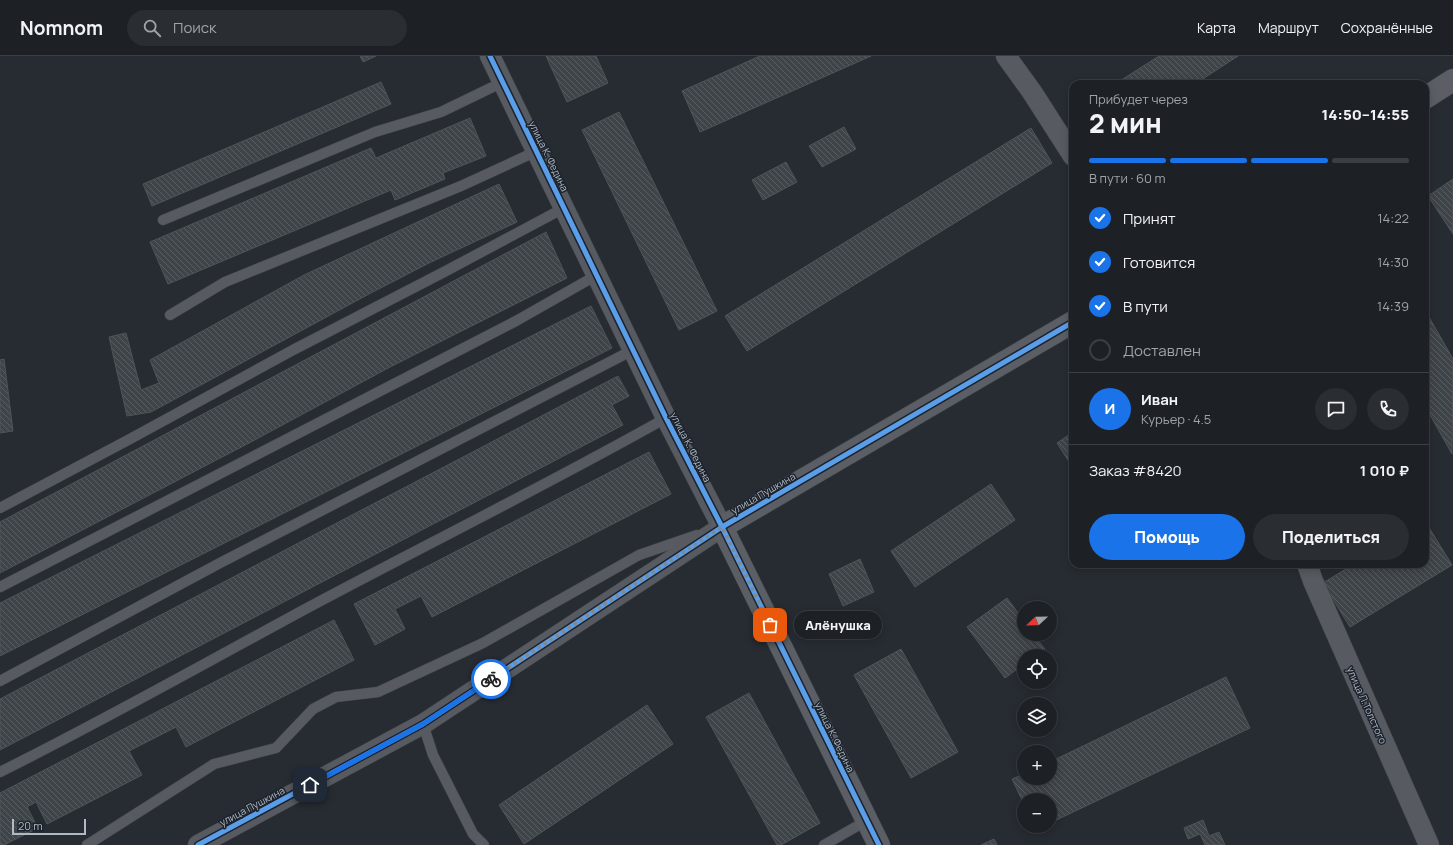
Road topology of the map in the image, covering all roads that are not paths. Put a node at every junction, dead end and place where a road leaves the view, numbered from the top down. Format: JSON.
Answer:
{"nodes":[{"id":1,"x":490,"y":56,"type":"edge"},
{"id":2,"x":1006,"y":56,"type":"edge"},
{"id":3,"x":1453,"y":80,"type":"edge"},
{"id":4,"x":503,"y":82,"type":"junction"},
{"id":5,"x":1429,"y":95,"type":"edge"},
{"id":6,"x":1069,"y":150,"type":"edge"},
{"id":7,"x":537,"y":151,"type":"junction"},
{"id":8,"x":564,"y":208,"type":"junction"},
{"id":9,"x":163,"y":220,"type":"dead end"},
{"id":10,"x":597,"y":275,"type":"junction"},
{"id":11,"x":170,"y":315,"type":"dead end"},
{"id":12,"x":1069,"y":324,"type":"edge"},
{"id":13,"x":633,"y":350,"type":"junction"},
{"id":14,"x":666,"y":418,"type":"junction"},
{"id":15,"x":0,"y":508,"type":"edge"},
{"id":16,"x":722,"y":527,"type":"junction"},
{"id":17,"x":1308,"y":568,"type":"edge"},
{"id":18,"x":0,"y":587,"type":"edge"},
{"id":19,"x":0,"y":681,"type":"edge"},
{"id":20,"x":423,"y":724,"type":"junction"},
{"id":21,"x":0,"y":772,"type":"edge"},
{"id":22,"x":866,"y":820,"type":"junction"},
{"id":23,"x":87,"y":845,"type":"edge"},
{"id":24,"x":198,"y":845,"type":"edge"},
{"id":25,"x":484,"y":845,"type":"edge"},
{"id":26,"x":824,"y":845,"type":"edge"},
{"id":27,"x":879,"y":845,"type":"edge"},
{"id":28,"x":1429,"y":845,"type":"edge"}],
"edges":[{"from":1,"to":4,"type":"street","name":"улица К. Федина"},
{"from":2,"to":6,"type":"street"},
{"from":3,"to":5,"type":"street"},
{"from":4,"to":7,"type":"street","name":"улица К. Федина"},
{"from":4,"to":9,"type":"lane"},
{"from":7,"to":8,"type":"street","name":"улица К. Федина"},
{"from":7,"to":11,"type":"lane"},
{"from":8,"to":10,"type":"street","name":"улица К. Федина"},
{"from":8,"to":15,"type":"lane"},
{"from":10,"to":13,"type":"street","name":"улица К. Федина"},
{"from":10,"to":18,"type":"lane"},
{"from":12,"to":16,"type":"street","name":"улица Пушкина"},
{"from":13,"to":14,"type":"street","name":"улица К. Федина"},
{"from":13,"to":19,"type":"lane"},
{"from":14,"to":16,"type":"street","name":"улица К. Федина"},
{"from":14,"to":21,"type":"lane"},
{"from":16,"to":20,"type":"street","name":"улица Пушкина"},
{"from":16,"to":22,"type":"street","name":"улица К. Федина"},
{"from":16,"to":23,"type":"lane"},
{"from":17,"to":28,"type":"street","name":"улица Л.Толстого"},
{"from":20,"to":24,"type":"street","name":"улица Пушкина"},
{"from":20,"to":25,"type":"lane"},
{"from":22,"to":26,"type":"lane"},
{"from":22,"to":27,"type":"street","name":"улица К. Федина"}]}
